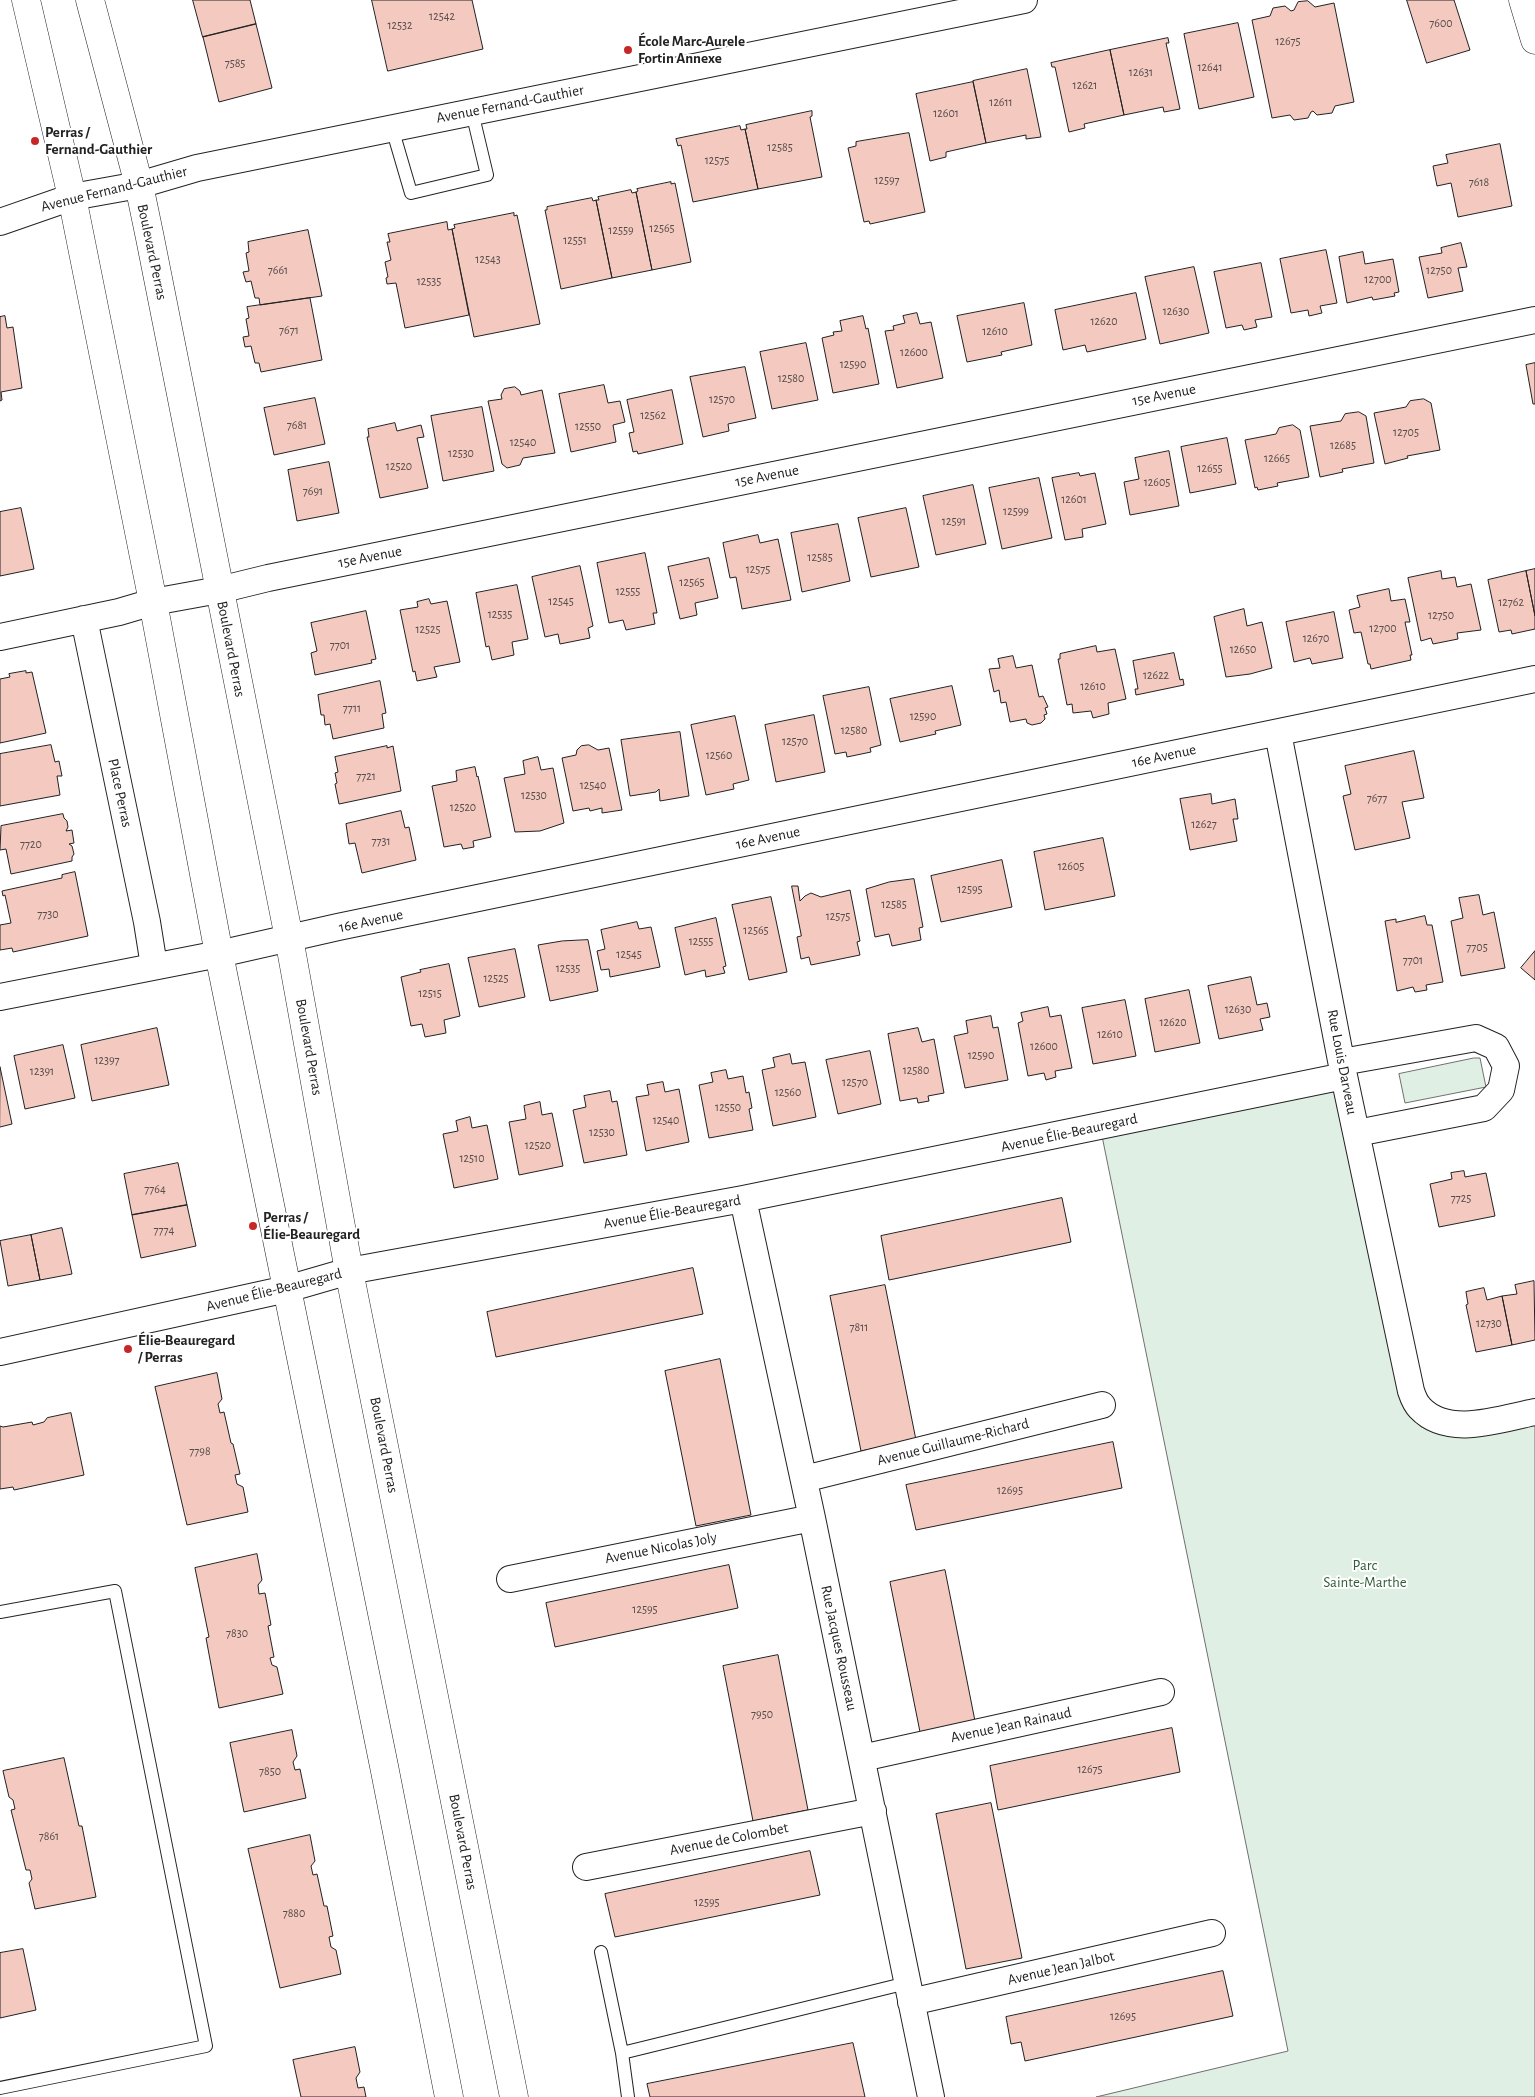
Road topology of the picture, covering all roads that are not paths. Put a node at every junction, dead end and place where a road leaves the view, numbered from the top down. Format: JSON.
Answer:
{"nodes":[{"id":1,"x":26,"y":0,"type":"edge"},
{"id":2,"x":90,"y":0,"type":"edge"},
{"id":3,"x":1024,"y":0,"type":"edge"},
{"id":4,"x":1523,"y":0,"type":"edge"},
{"id":5,"x":1535,"y":40,"type":"edge"},
{"id":6,"x":472,"y":112,"type":"junction"},
{"id":7,"x":392,"y":128,"type":"junction"},
{"id":8,"x":138,"y":185,"type":"junction"},
{"id":9,"x":72,"y":197,"type":"junction"},
{"id":10,"x":0,"y":222,"type":"edge"},
{"id":11,"x":1535,"y":320,"type":"edge"},
{"id":12,"x":219,"y":590,"type":"junction"},
{"id":13,"x":153,"y":602,"type":"junction"},
{"id":14,"x":84,"y":619,"type":"junction"},
{"id":15,"x":0,"y":637,"type":"edge"},
{"id":16,"x":1535,"y":679,"type":"edge"},
{"id":17,"x":1278,"y":733,"type":"junction"},
{"id":18,"x":290,"y":938,"type":"junction"},
{"id":19,"x":219,"y":954,"type":"junction"},
{"id":20,"x":154,"y":966,"type":"junction"},
{"id":21,"x":0,"y":997,"type":"edge"},
{"id":22,"x":1343,"y":1069,"type":"junction"},
{"id":23,"x":1357,"y":1133,"type":"junction"},
{"id":24,"x":743,"y":1199,"type":"junction"},
{"id":25,"x":349,"y":1272,"type":"junction"},
{"id":26,"x":287,"y":1289,"type":"junction"},
{"id":27,"x":0,"y":1352,"type":"edge"},
{"id":28,"x":1102,"y":1405,"type":"dead end"},
{"id":29,"x":1535,"y":1412,"type":"edge"},
{"id":30,"x":804,"y":1479,"type":"junction"},
{"id":31,"x":812,"y":1518,"type":"junction"},
{"id":32,"x":510,"y":1579,"type":"dead end"},
{"id":33,"x":0,"y":1612,"type":"edge"},
{"id":34,"x":1161,"y":1692,"type":"dead end"},
{"id":35,"x":862,"y":1758,"type":"junction"},
{"id":36,"x":873,"y":1811,"type":"junction"},
{"id":37,"x":586,"y":1867,"type":"dead end"},
{"id":38,"x":1212,"y":1933,"type":"dead end"},
{"id":39,"x":601,"y":1952,"type":"dead end"},
{"id":40,"x":909,"y":1992,"type":"junction"},
{"id":41,"x":622,"y":2053,"type":"junction"},
{"id":42,"x":0,"y":2088,"type":"edge"},
{"id":43,"x":449,"y":2097,"type":"edge"},
{"id":44,"x":514,"y":2097,"type":"edge"},
{"id":45,"x":628,"y":2097,"type":"edge"},
{"id":46,"x":931,"y":2097,"type":"edge"}],
"edges":[{"from":1,"to":9,"type":"main road"},
{"from":2,"to":8,"type":"main road","name":"Boulevard Perras"},
{"from":3,"to":6,"type":"street","name":"Avenue Fernand-Gauthier"},
{"from":4,"to":5,"type":"main road"},
{"from":6,"to":7,"type":"street","name":"Avenue Fernand-Gauthier"},
{"from":6,"to":7,"type":"lane"},
{"from":7,"to":8,"type":"street","name":"Avenue Fernand-Gauthier"},
{"from":8,"to":9,"type":"street","name":"Avenue Fernand-Gauthier"},
{"from":8,"to":12,"type":"main road","name":"Boulevard Perras"},
{"from":9,"to":10,"type":"street","name":"Avenue Fernand-Gauthier"},
{"from":9,"to":13,"type":"main road"},
{"from":11,"to":12,"type":"street","name":"15e Avenue"},
{"from":12,"to":13,"type":"street","name":"15e Avenue"},
{"from":12,"to":18,"type":"main road","name":"Boulevard Perras"},
{"from":13,"to":14,"type":"street","name":"15e Avenue"},
{"from":13,"to":19,"type":"main road"},
{"from":14,"to":15,"type":"street","name":"15e Avenue"},
{"from":14,"to":20,"type":"street","name":"Place Perras"},
{"from":16,"to":17,"type":"street","name":"16e Avenue"},
{"from":17,"to":18,"type":"street","name":"16e Avenue"},
{"from":17,"to":22,"type":"street","name":"Rue Louis Darveau"},
{"from":18,"to":19,"type":"street","name":"16e Avenue"},
{"from":18,"to":25,"type":"main road","name":"Boulevard Perras"},
{"from":19,"to":20,"type":"street","name":"16e Avenue"},
{"from":19,"to":26,"type":"main road"},
{"from":20,"to":21,"type":"street","name":"16e Avenue"},
{"from":22,"to":23,"type":"street","name":"Rue Louis Darveau"},
{"from":22,"to":23,"type":"street","name":"Avenue Élie-Beauregard"},
{"from":22,"to":24,"type":"street","name":"Avenue Élie-Beauregard"},
{"from":23,"to":29,"type":"street","name":"Rue Louis Darveau"},
{"from":24,"to":25,"type":"street","name":"Avenue Élie-Beauregard"},
{"from":24,"to":30,"type":"street","name":"Rue Jacques Rousseau"},
{"from":25,"to":26,"type":"street","name":"Avenue Élie-Beauregard"},
{"from":25,"to":44,"type":"main road","name":"Boulevard Perras"},
{"from":26,"to":27,"type":"street","name":"Avenue Élie-Beauregard"},
{"from":26,"to":43,"type":"main road"},
{"from":28,"to":30,"type":"street","name":"Avenue Guillaume-Richard"},
{"from":30,"to":31,"type":"street","name":"Rue Jacques Rousseau"},
{"from":31,"to":32,"type":"street","name":"Avenue Nicolas Joly"},
{"from":31,"to":35,"type":"street","name":"Rue Jacques Rousseau"},
{"from":33,"to":42,"type":"lane"},
{"from":34,"to":35,"type":"street","name":"Avenue Jean Rainaud"},
{"from":35,"to":36,"type":"street","name":"Rue Jacques Rousseau"},
{"from":36,"to":37,"type":"street","name":"Avenue de Colombet"},
{"from":36,"to":40,"type":"street","name":"Rue Jacques Rousseau"},
{"from":38,"to":40,"type":"street","name":"Avenue Jean Jalbot"},
{"from":39,"to":41,"type":"lane"},
{"from":40,"to":41,"type":"lane"},
{"from":40,"to":46,"type":"street","name":"Rue Jacques Rousseau"},
{"from":41,"to":45,"type":"lane"}]}
